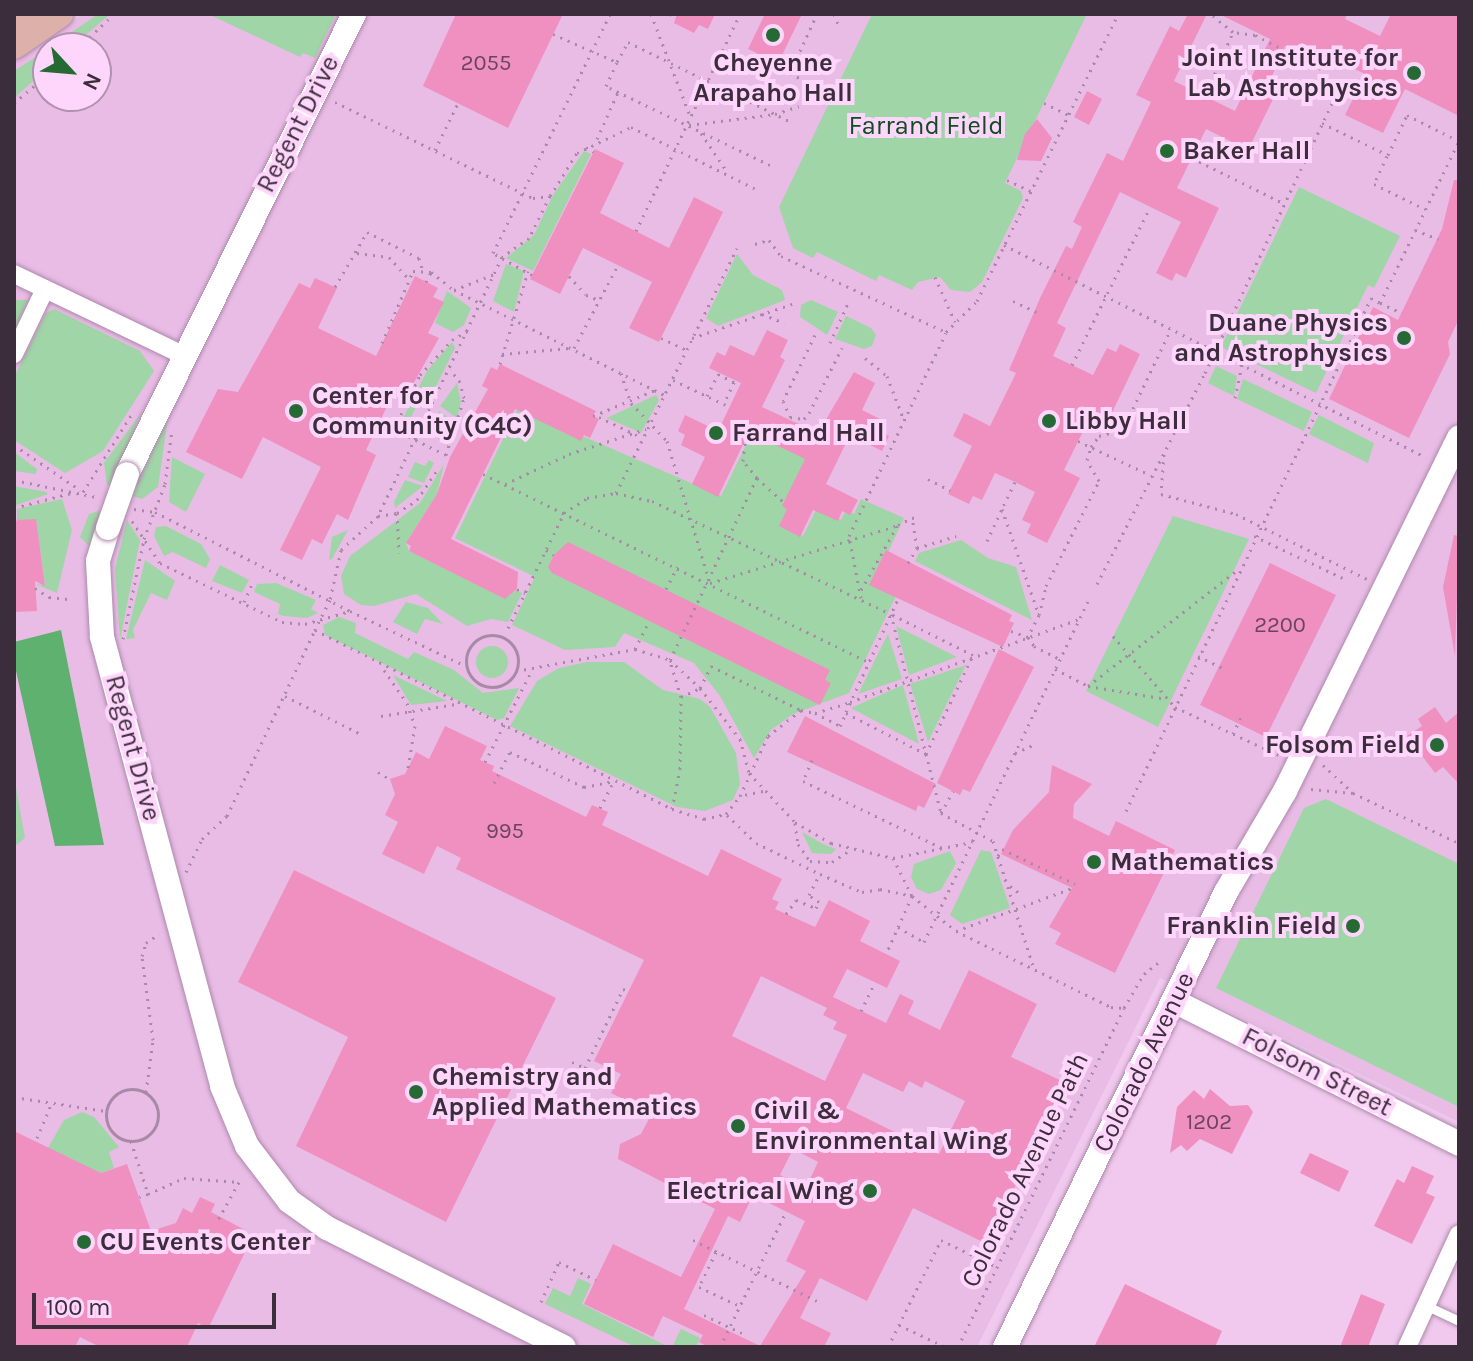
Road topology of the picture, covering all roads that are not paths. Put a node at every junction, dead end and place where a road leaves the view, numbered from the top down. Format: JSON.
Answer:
{"nodes":[{"id":1,"x":26,"y":14,"type":"edge"},
{"id":2,"x":59,"y":14,"type":"edge"},
{"id":3,"x":354,"y":14,"type":"edge"},
{"id":4,"x":14,"y":21,"type":"edge"},
{"id":5,"x":14,"y":45,"type":"edge"},
{"id":6,"x":14,"y":274,"type":"edge"},
{"id":7,"x":45,"y":289,"type":"junction"},
{"id":8,"x":14,"y":354,"type":"edge"},
{"id":9,"x":183,"y":355,"type":"junction"},
{"id":10,"x":1459,"y":438,"type":"edge"},
{"id":11,"x":1174,"y":1001,"type":"junction"},
{"id":12,"x":1459,"y":1144,"type":"edge"},
{"id":13,"x":1459,"y":1234,"type":"edge"},
{"id":14,"x":1425,"y":1305,"type":"junction"},
{"id":15,"x":1459,"y":1321,"type":"edge"},
{"id":16,"x":564,"y":1347,"type":"edge"},
{"id":17,"x":1005,"y":1347,"type":"edge"},
{"id":18,"x":1407,"y":1347,"type":"edge"}],
"edges":[{"from":1,"to":4,"type":"main road"},
{"from":2,"to":5,"type":"main road"},
{"from":3,"to":9,"type":"street","name":"Regent Drive"},
{"from":6,"to":7,"type":"street"},
{"from":7,"to":8,"type":"street"},
{"from":7,"to":9,"type":"street"},
{"from":9,"to":16,"type":"street","name":"Regent Drive","bridge":true},
{"from":10,"to":11,"type":"street","name":"Colorado Avenue"},
{"from":11,"to":12,"type":"street","name":"Folsom Street"},
{"from":11,"to":17,"type":"street","name":"Colorado Avenue"},
{"from":13,"to":14,"type":"street"},
{"from":14,"to":15,"type":"lane"},
{"from":14,"to":18,"type":"street"}]}
